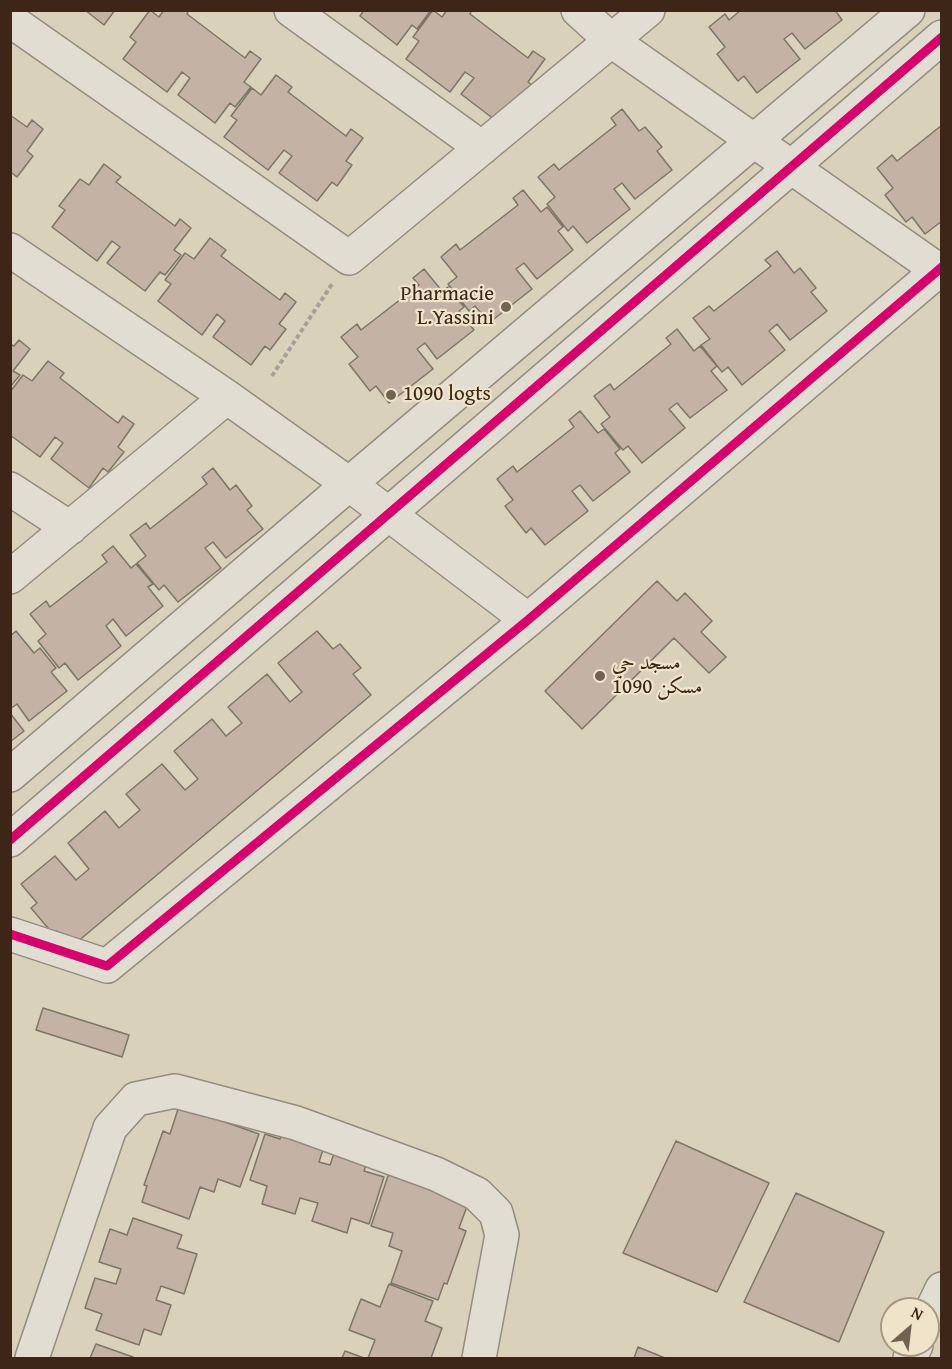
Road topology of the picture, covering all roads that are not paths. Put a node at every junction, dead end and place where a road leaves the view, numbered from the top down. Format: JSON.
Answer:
{"nodes":[{"id":1,"x":291,"y":10,"type":"edge"},
{"id":2,"x":578,"y":10,"type":"edge"},
{"id":3,"x":648,"y":10,"type":"edge"},
{"id":4,"x":908,"y":10,"type":"edge"},
{"id":5,"x":10,"y":20,"type":"edge"},
{"id":6,"x":942,"y":37,"type":"edge"},
{"id":7,"x":612,"y":41,"type":"junction"},
{"id":8,"x":755,"y":141,"type":"junction"},
{"id":9,"x":482,"y":148,"type":"junction"},
{"id":10,"x":792,"y":168,"type":"junction"},
{"id":11,"x":10,"y":250,"type":"edge"},
{"id":12,"x":940,"y":269,"type":"edge"},
{"id":13,"x":227,"y":397,"type":"junction"},
{"id":14,"x":349,"y":484,"type":"junction"},
{"id":15,"x":10,"y":489,"type":"edge"},
{"id":16,"x":387,"y":513,"type":"junction"},
{"id":17,"x":70,"y":528,"type":"junction"},
{"id":18,"x":10,"y":577,"type":"edge"},
{"id":19,"x":528,"y":620,"type":"junction"},
{"id":20,"x":10,"y":775,"type":"edge"},
{"id":21,"x":10,"y":840,"type":"edge"},
{"id":22,"x":10,"y":934,"type":"edge"},
{"id":23,"x":32,"y":1359,"type":"edge"},
{"id":24,"x":479,"y":1359,"type":"edge"}],
"edges":[{"from":1,"to":9,"type":"street"},
{"from":2,"to":7,"type":"street"},
{"from":3,"to":7,"type":"street"},
{"from":4,"to":8,"type":"street"},
{"from":5,"to":9,"type":"street"},
{"from":6,"to":10,"type":"street"},
{"from":7,"to":8,"type":"street"},
{"from":7,"to":9,"type":"street"},
{"from":8,"to":10,"type":"street"},
{"from":8,"to":14,"type":"street"},
{"from":10,"to":12,"type":"street"},
{"from":10,"to":16,"type":"street"},
{"from":11,"to":13,"type":"street"},
{"from":12,"to":19,"type":"street"},
{"from":13,"to":14,"type":"street"},
{"from":13,"to":17,"type":"street"},
{"from":14,"to":16,"type":"street"},
{"from":14,"to":20,"type":"street"},
{"from":15,"to":17,"type":"street"},
{"from":16,"to":19,"type":"street"},
{"from":16,"to":21,"type":"street"},
{"from":17,"to":18,"type":"street"},
{"from":19,"to":22,"type":"street"},
{"from":23,"to":24,"type":"street"}]}
